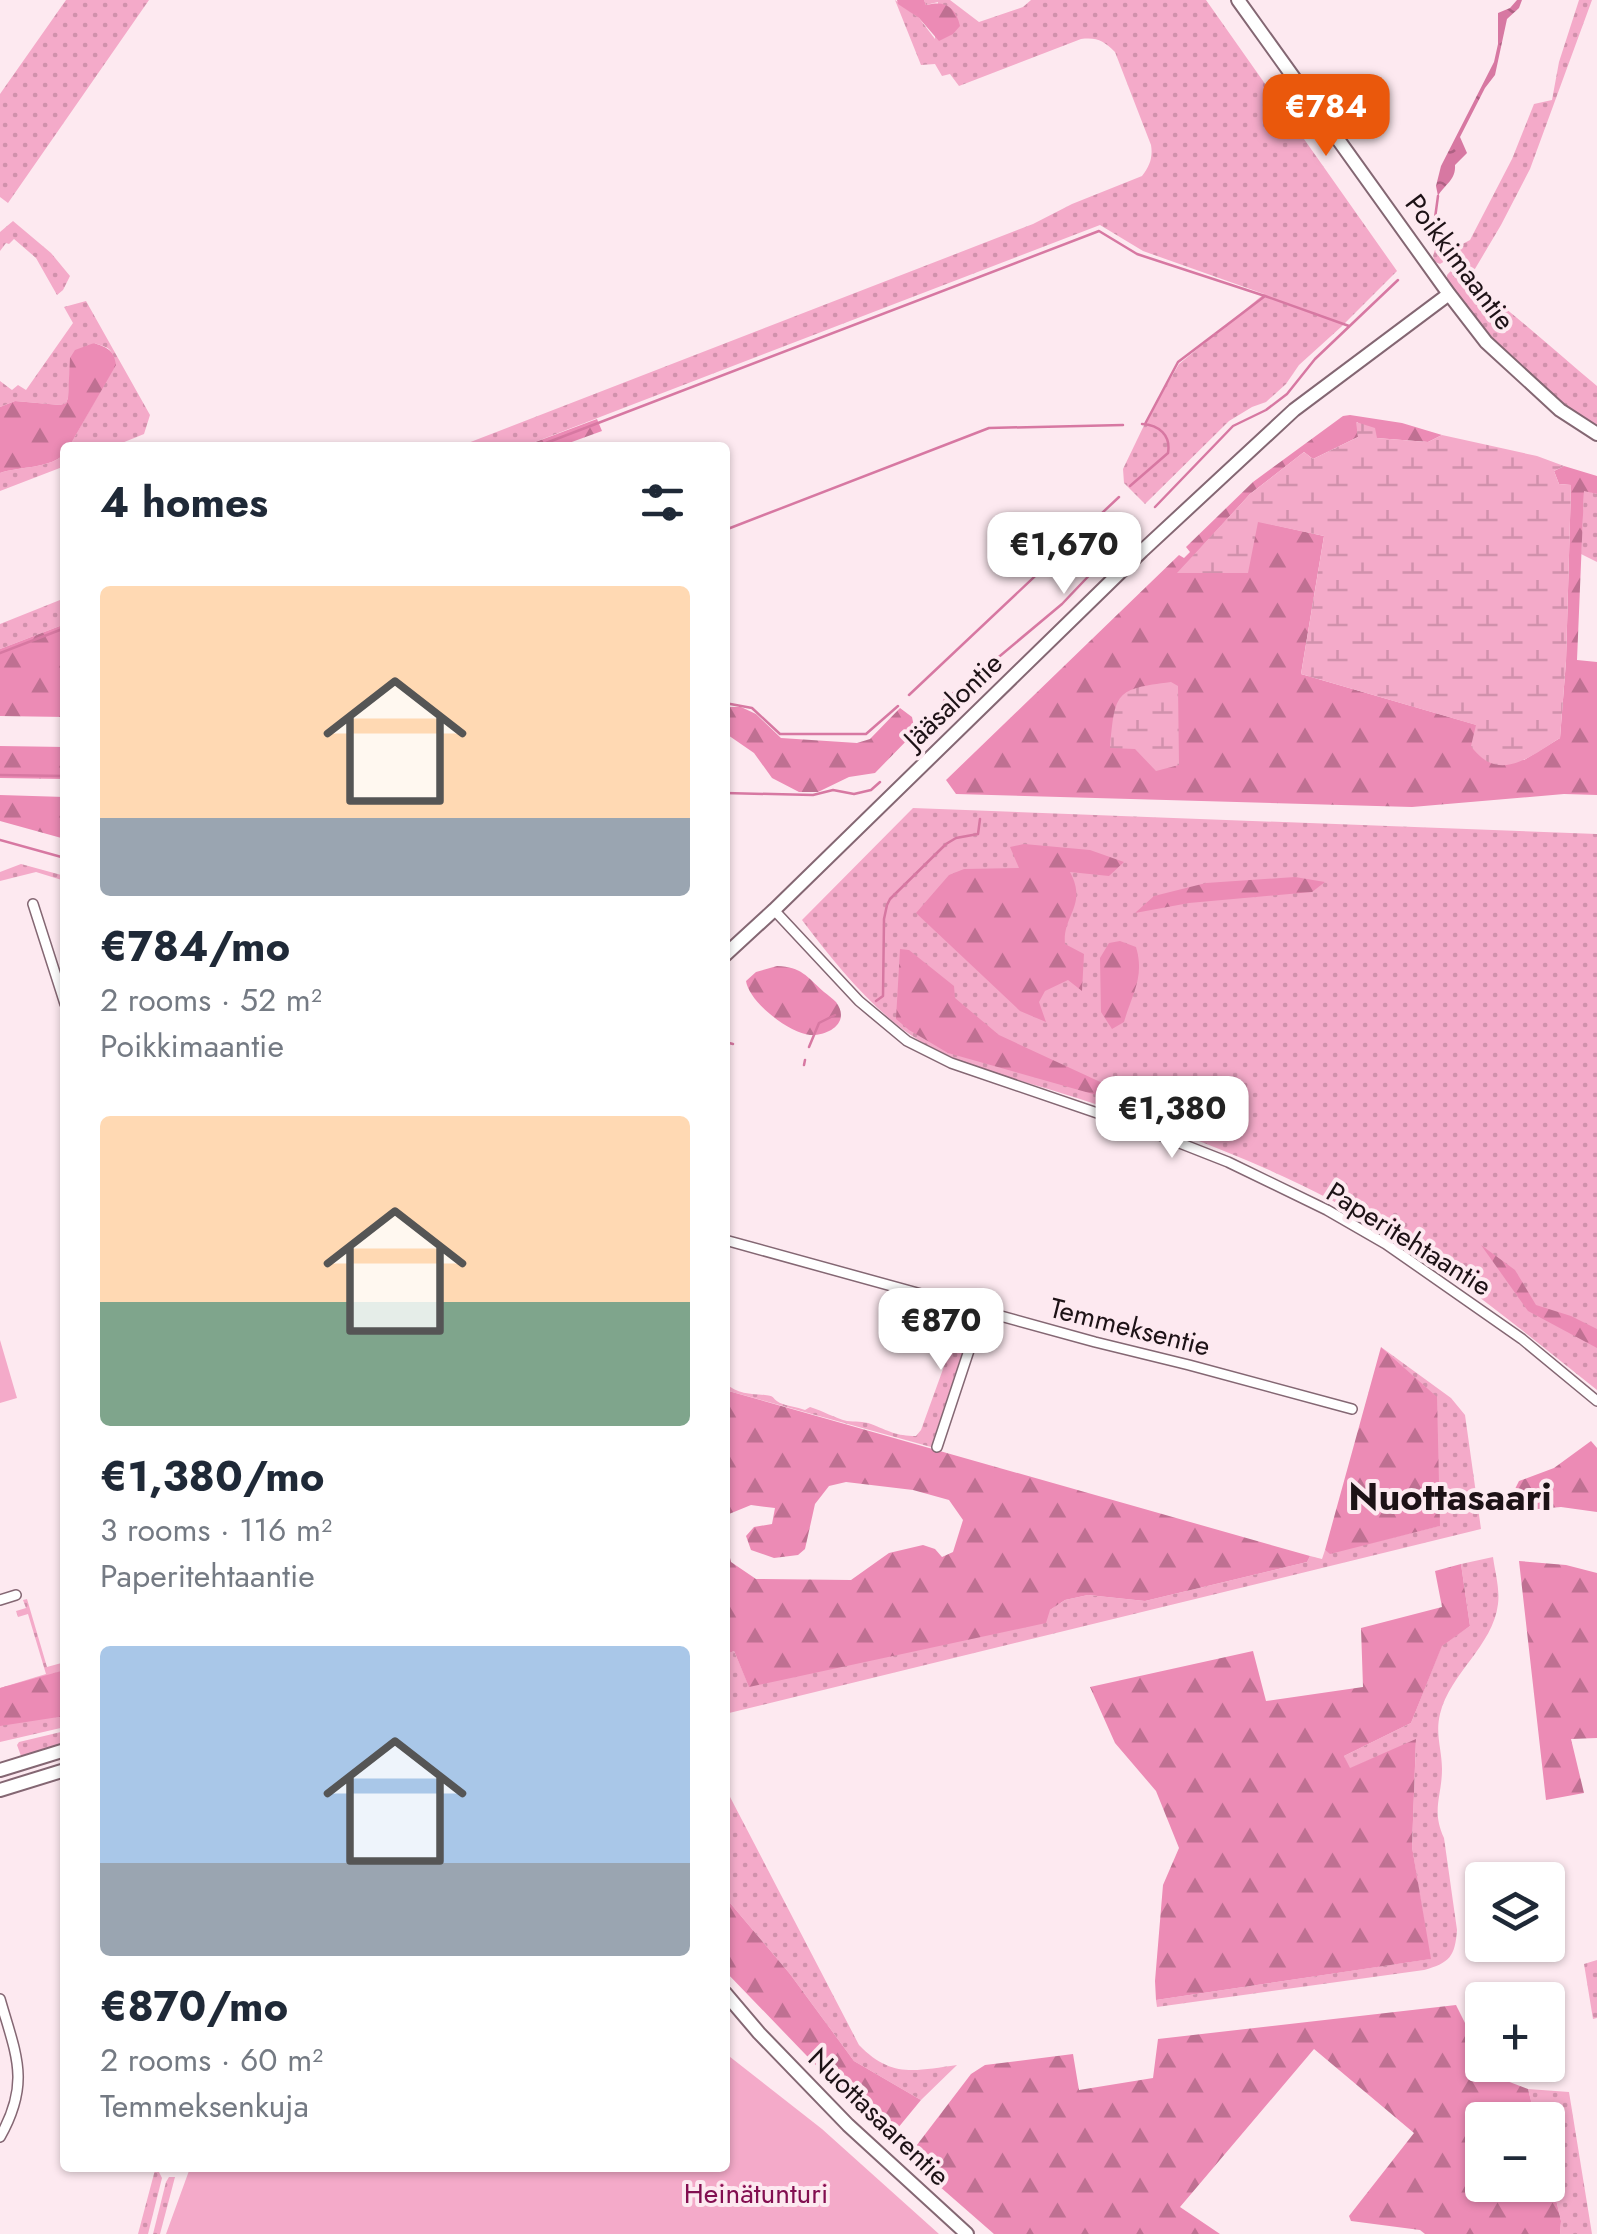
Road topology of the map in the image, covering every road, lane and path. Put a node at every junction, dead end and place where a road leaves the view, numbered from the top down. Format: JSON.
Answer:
{"nodes":[{"id":1,"x":1238,"y":0,"type":"edge"},
{"id":2,"x":1449,"y":294,"type":"junction"},
{"id":3,"x":1597,"y":434,"type":"edge"},
{"id":4,"x":33,"y":904,"type":"dead end"},
{"id":5,"x":774,"y":910,"type":"junction"},
{"id":6,"x":730,"y":950,"type":"edge"},
{"id":7,"x":60,"y":988,"type":"edge"},
{"id":8,"x":730,"y":1241,"type":"edge"},
{"id":9,"x":982,"y":1311,"type":"junction"},
{"id":10,"x":1597,"y":1401,"type":"edge"},
{"id":11,"x":1352,"y":1409,"type":"dead end"},
{"id":12,"x":937,"y":1447,"type":"dead end"},
{"id":13,"x":16,"y":1596,"type":"dead end"},
{"id":14,"x":0,"y":1600,"type":"edge"},
{"id":15,"x":60,"y":1752,"type":"edge"},
{"id":16,"x":0,"y":1770,"type":"edge"},
{"id":17,"x":60,"y":1772,"type":"edge"},
{"id":18,"x":0,"y":1790,"type":"edge"},
{"id":19,"x":0,"y":1999,"type":"edge"},
{"id":20,"x":730,"y":1999,"type":"edge"},
{"id":21,"x":730,"y":2008,"type":"edge"},
{"id":22,"x":759,"y":2033,"type":"junction"},
{"id":23,"x":0,"y":2137,"type":"edge"},
{"id":24,"x":967,"y":2234,"type":"edge"}],
"edges":[{"from":1,"to":2,"type":"main road","name":"Poikkimaantie"},
{"from":2,"to":3,"type":"main road","name":"Poikkimaantie"},
{"from":2,"to":5,"type":"main road","name":"Jääsalontie"},
{"from":4,"to":7,"type":"street"},
{"from":5,"to":6,"type":"main road","name":"Jääsalontie"},
{"from":5,"to":10,"type":"street","name":"Paperitehtaantie"},
{"from":8,"to":9,"type":"street","name":"Temmeksentie"},
{"from":9,"to":11,"type":"street","name":"Temmeksentie"},
{"from":9,"to":12,"type":"street"},
{"from":13,"to":14,"type":"street"},
{"from":15,"to":16,"type":"main road"},
{"from":17,"to":18,"type":"main road"},
{"from":19,"to":23,"type":"street"},
{"from":20,"to":22,"type":"main road","name":"Nuottasaarentie"},
{"from":21,"to":22,"type":"main road","name":"Nuottasaarentie"},
{"from":22,"to":24,"type":"main road","name":"Nuottasaarentie"}]}
